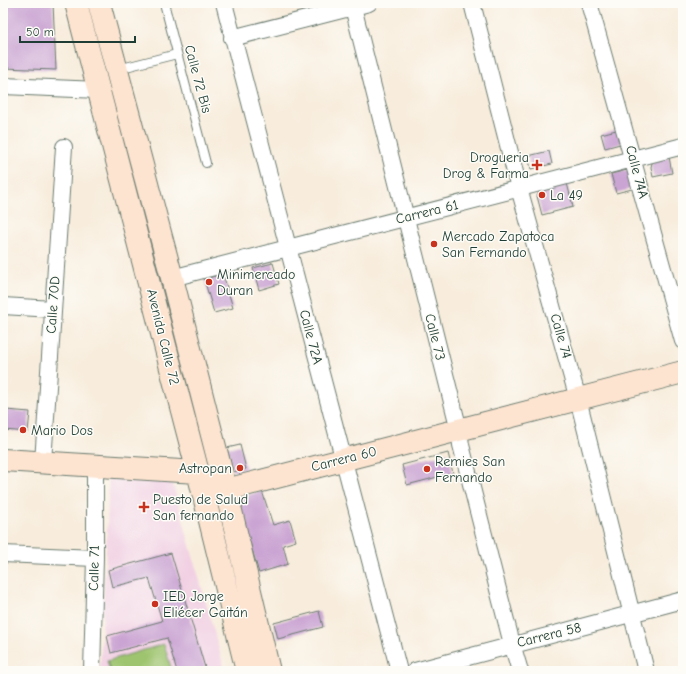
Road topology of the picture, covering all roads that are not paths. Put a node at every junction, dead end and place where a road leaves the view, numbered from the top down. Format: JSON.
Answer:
{"nodes":[{"id":1,"x":76,"y":3,"type":"edge"},
{"id":2,"x":99,"y":3,"type":"edge"},
{"id":3,"x":164,"y":3,"type":"edge"},
{"id":4,"x":224,"y":3,"type":"edge"},
{"id":5,"x":369,"y":3,"type":"edge"},
{"id":6,"x":472,"y":3,"type":"edge"},
{"id":7,"x":589,"y":3,"type":"edge"},
{"id":8,"x":353,"y":5,"type":"edge"},
{"id":9,"x":232,"y":38,"type":"junction"},
{"id":10,"x":177,"y":54,"type":"junction"},
{"id":11,"x":117,"y":69,"type":"junction"},
{"id":12,"x":3,"y":86,"type":"edge"},
{"id":13,"x":99,"y":90,"type":"junction"},
{"id":14,"x":683,"y":146,"type":"edge"},
{"id":15,"x":64,"y":147,"type":"dead end"},
{"id":16,"x":633,"y":159,"type":"junction"},
{"id":17,"x":206,"y":163,"type":"dead end"},
{"id":18,"x":519,"y":188,"type":"junction"},
{"id":19,"x":405,"y":218,"type":"junction"},
{"id":20,"x":288,"y":248,"type":"junction"},
{"id":21,"x":172,"y":278,"type":"junction"},
{"id":22,"x":3,"y":306,"type":"edge"},
{"id":23,"x":53,"y":309,"type":"junction"},
{"id":24,"x":683,"y":342,"type":"edge"},
{"id":25,"x":683,"y":372,"type":"edge"},
{"id":26,"x":578,"y":399,"type":"junction"},
{"id":27,"x":459,"y":430,"type":"junction"},
{"id":28,"x":3,"y":460,"type":"edge"},
{"id":29,"x":343,"y":460,"type":"junction"},
{"id":30,"x":43,"y":462,"type":"junction"},
{"id":31,"x":95,"y":466,"type":"junction"},
{"id":32,"x":197,"y":472,"type":"junction"},
{"id":33,"x":226,"y":490,"type":"junction"},
{"id":34,"x":3,"y":554,"type":"edge"},
{"id":35,"x":95,"y":558,"type":"junction"},
{"id":36,"x":683,"y":600,"type":"edge"},
{"id":37,"x":631,"y":614,"type":"junction"},
{"id":38,"x":512,"y":644,"type":"junction"},
{"id":39,"x":92,"y":671,"type":"edge"},
{"id":40,"x":247,"y":671,"type":"edge"},
{"id":41,"x":269,"y":671,"type":"edge"},
{"id":42,"x":398,"y":671,"type":"edge"},
{"id":43,"x":415,"y":671,"type":"edge"},
{"id":44,"x":520,"y":671,"type":"edge"},
{"id":45,"x":646,"y":671,"type":"edge"}],
"edges":[{"from":1,"to":13,"type":"main road","name":"Avenida Calle 72"},
{"from":2,"to":11,"type":"main road","name":"Avenida Calle 72"},
{"from":3,"to":10,"type":"lane","name":"Calle 72 Bis"},
{"from":4,"to":9,"type":"street","name":"Calle 72A"},
{"from":5,"to":8,"type":"street"},
{"from":6,"to":18,"type":"street","name":"Calle 74"},
{"from":7,"to":16,"type":"street","name":"Calle 74A"},
{"from":8,"to":9,"type":"street"},
{"from":8,"to":19,"type":"street","name":"Calle 73"},
{"from":9,"to":20,"type":"street","name":"Calle 72A"},
{"from":10,"to":11,"type":"lane"},
{"from":10,"to":17,"type":"lane","name":"Calle 72 Bis"},
{"from":11,"to":21,"type":"main road","name":"Avenida Calle 72"},
{"from":12,"to":13,"type":"street"},
{"from":13,"to":32,"type":"main road","name":"Avenida Calle 72"},
{"from":14,"to":16,"type":"street","name":"Carrera 61"},
{"from":15,"to":23,"type":"street","name":"Calle 70D"},
{"from":16,"to":18,"type":"street","name":"Carrera 61"},
{"from":16,"to":24,"type":"street","name":"Calle 74A"},
{"from":18,"to":19,"type":"street","name":"Carrera 61"},
{"from":18,"to":26,"type":"street","name":"Calle 74"},
{"from":19,"to":20,"type":"street","name":"Carrera 61"},
{"from":19,"to":27,"type":"street","name":"Calle 73"},
{"from":20,"to":21,"type":"street","name":"Carrera 61"},
{"from":20,"to":29,"type":"street","name":"Calle 72A"},
{"from":21,"to":33,"type":"main road","name":"Avenida Calle 72"},
{"from":22,"to":23,"type":"street"},
{"from":23,"to":30,"type":"street","name":"Calle 70D"},
{"from":25,"to":26,"type":"main road","name":"Carrera 60"},
{"from":26,"to":27,"type":"main road","name":"Carrera 60"},
{"from":26,"to":37,"type":"street","name":"Calle 74"},
{"from":27,"to":29,"type":"main road","name":"Carrera 60"},
{"from":27,"to":38,"type":"street","name":"Calle 73"},
{"from":28,"to":30,"type":"main road"},
{"from":29,"to":33,"type":"main road","name":"Carrera 60"},
{"from":29,"to":42,"type":"street","name":"Calle 72A"},
{"from":30,"to":31,"type":"main road"},
{"from":31,"to":32,"type":"main road"},
{"from":31,"to":35,"type":"street","name":"Calle 71"},
{"from":32,"to":33,"type":"main road"},
{"from":32,"to":40,"type":"main road","name":"Avenida Calle 72"},
{"from":33,"to":41,"type":"main road","name":"Avenida Calle 72"},
{"from":34,"to":35,"type":"street"},
{"from":35,"to":39,"type":"street","name":"Calle 71"},
{"from":36,"to":37,"type":"street","name":"Carrera 58"},
{"from":37,"to":38,"type":"street","name":"Carrera 58"},
{"from":37,"to":45,"type":"street","name":"Calle 74"},
{"from":38,"to":43,"type":"street","name":"Carrera 58"},
{"from":38,"to":44,"type":"street","name":"Calle 73"}]}
